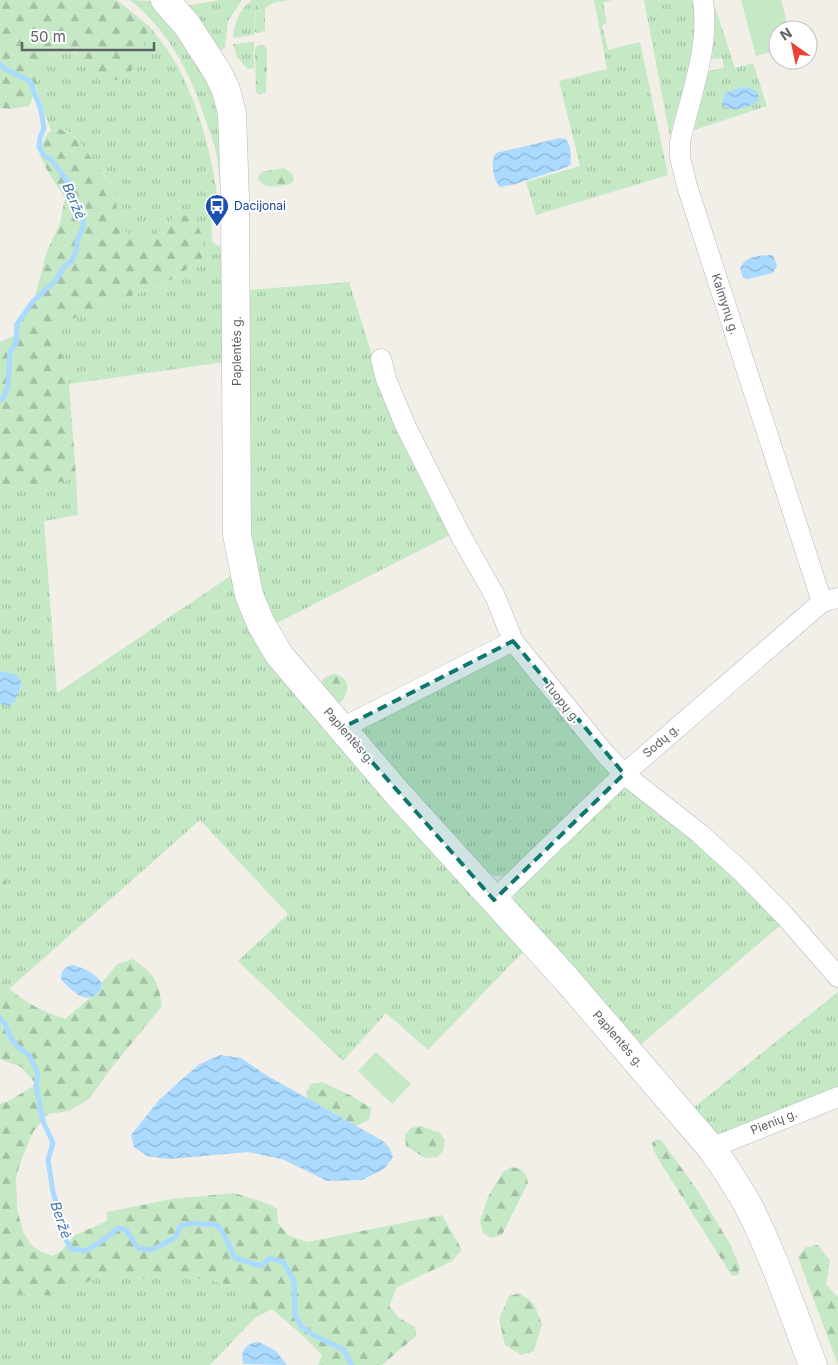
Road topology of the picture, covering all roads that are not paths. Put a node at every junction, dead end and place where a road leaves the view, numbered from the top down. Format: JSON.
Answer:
{"nodes":[{"id":1,"x":168,"y":0,"type":"edge"},
{"id":2,"x":703,"y":0,"type":"edge"},
{"id":3,"x":381,"y":359,"type":"dead end"},
{"id":4,"x":830,"y":600,"type":"edge"},
{"id":5,"x":513,"y":642,"type":"junction"},
{"id":6,"x":342,"y":728,"type":"junction"},
{"id":7,"x":624,"y":774,"type":"junction"},
{"id":8,"x":494,"y":900,"type":"junction"},
{"id":9,"x":838,"y":977,"type":"edge"},
{"id":10,"x":838,"y":1097,"type":"edge"},
{"id":11,"x":711,"y":1148,"type":"junction"},
{"id":12,"x":813,"y":1365,"type":"edge"}],
"edges":[{"from":1,"to":6,"type":"main road","name":"Paplentės g."},
{"from":2,"to":4,"type":"street","name":"Kaimynų g."},
{"from":3,"to":5,"type":"street","name":"Tuopų g."},
{"from":4,"to":7,"type":"street","name":"Sodų g."},
{"from":5,"to":6,"type":"street"},
{"from":5,"to":7,"type":"street","name":"Tuopų g."},
{"from":6,"to":8,"type":"main road","name":"Paplentės g."},
{"from":7,"to":8,"type":"street","name":"Sodų g."},
{"from":7,"to":9,"type":"street","name":"Tuopų g."},
{"from":8,"to":11,"type":"main road","name":"Paplentės g."},
{"from":10,"to":11,"type":"street","name":"Pienių g."},
{"from":11,"to":12,"type":"main road","name":"Paplentės g."}]}
